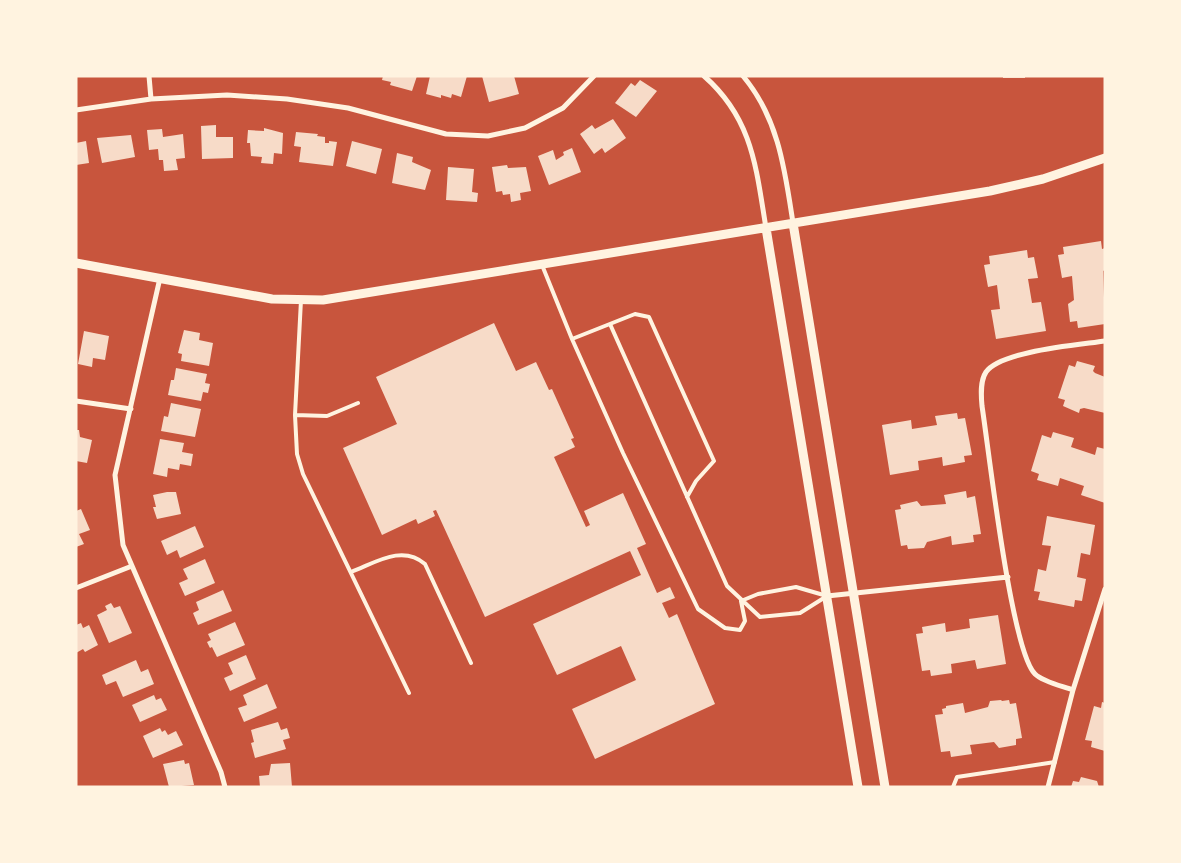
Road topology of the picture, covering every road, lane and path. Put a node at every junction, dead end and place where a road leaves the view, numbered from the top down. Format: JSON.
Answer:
{"nodes":[{"id":1,"x":150,"y":76,"type":"edge"},
{"id":2,"x":594,"y":76,"type":"edge"},
{"id":3,"x":704,"y":76,"type":"edge"},
{"id":4,"x":744,"y":76,"type":"edge"},
{"id":5,"x":151,"y":99,"type":"junction"},
{"id":6,"x":76,"y":110,"type":"edge"},
{"id":7,"x":1105,"y":158,"type":"edge"},
{"id":8,"x":793,"y":223,"type":"junction"},
{"id":9,"x":766,"y":228,"type":"junction"},
{"id":10,"x":76,"y":263,"type":"edge"},
{"id":11,"x":542,"y":265,"type":"junction"},
{"id":12,"x":160,"y":278,"type":"junction"},
{"id":13,"x":301,"y":300,"type":"junction"},
{"id":14,"x":610,"y":324,"type":"junction"},
{"id":15,"x":572,"y":339,"type":"junction"},
{"id":16,"x":1105,"y":341,"type":"edge"},
{"id":17,"x":76,"y":401,"type":"edge"},
{"id":18,"x":358,"y":403,"type":"dead end"},
{"id":19,"x":131,"y":408,"type":"junction"},
{"id":20,"x":295,"y":414,"type":"junction"},
{"id":21,"x":687,"y":497,"type":"junction"},
{"id":22,"x":132,"y":566,"type":"junction"},
{"id":23,"x":351,"y":572,"type":"junction"},
{"id":24,"x":1008,"y":576,"type":"junction"},
{"id":25,"x":76,"y":588,"type":"edge"},
{"id":26,"x":1105,"y":589,"type":"edge"},
{"id":27,"x":853,"y":594,"type":"junction"},
{"id":28,"x":827,"y":596,"type":"junction"},
{"id":29,"x":741,"y":601,"type":"junction"},
{"id":30,"x":471,"y":663,"type":"dead end"},
{"id":31,"x":1073,"y":690,"type":"junction"},
{"id":32,"x":409,"y":692,"type":"dead end"},
{"id":33,"x":1055,"y":762,"type":"junction"},
{"id":34,"x":225,"y":787,"type":"edge"},
{"id":35,"x":858,"y":787,"type":"edge"},
{"id":36,"x":886,"y":787,"type":"edge"},
{"id":37,"x":953,"y":787,"type":"edge"},
{"id":38,"x":1048,"y":787,"type":"edge"}],
"edges":[{"from":1,"to":5,"type":"street"},
{"from":2,"to":5,"type":"street"},
{"from":3,"to":9,"type":"street"},
{"from":4,"to":8,"type":"street"},
{"from":5,"to":6,"type":"street"},
{"from":7,"to":8,"type":"street"},
{"from":8,"to":9,"type":"street"},
{"from":8,"to":27,"type":"street"},
{"from":9,"to":11,"type":"street"},
{"from":9,"to":28,"type":"street"},
{"from":10,"to":12,"type":"street"},
{"from":11,"to":13,"type":"street"},
{"from":11,"to":15,"type":"lane"},
{"from":12,"to":13,"type":"street"},
{"from":12,"to":19,"type":"street"},
{"from":13,"to":20,"type":"lane"},
{"from":14,"to":15,"type":"lane"},
{"from":14,"to":21,"type":"lane"},
{"from":14,"to":21,"type":"lane"},
{"from":15,"to":29,"type":"lane"},
{"from":16,"to":24,"type":"street"},
{"from":17,"to":19,"type":"street"},
{"from":18,"to":20,"type":"lane"},
{"from":19,"to":22,"type":"street"},
{"from":20,"to":23,"type":"lane"},
{"from":21,"to":29,"type":"lane"},
{"from":22,"to":25,"type":"street"},
{"from":22,"to":34,"type":"street"},
{"from":23,"to":30,"type":"lane"},
{"from":23,"to":32,"type":"lane"},
{"from":24,"to":27,"type":"street"},
{"from":24,"to":31,"type":"street"},
{"from":26,"to":31,"type":"street"},
{"from":27,"to":28,"type":"street"},
{"from":27,"to":36,"type":"street"},
{"from":28,"to":29,"type":"lane"},
{"from":28,"to":29,"type":"lane"},
{"from":28,"to":35,"type":"street"},
{"from":31,"to":33,"type":"street"},
{"from":33,"to":37,"type":"lane"},
{"from":33,"to":38,"type":"street"}]}
